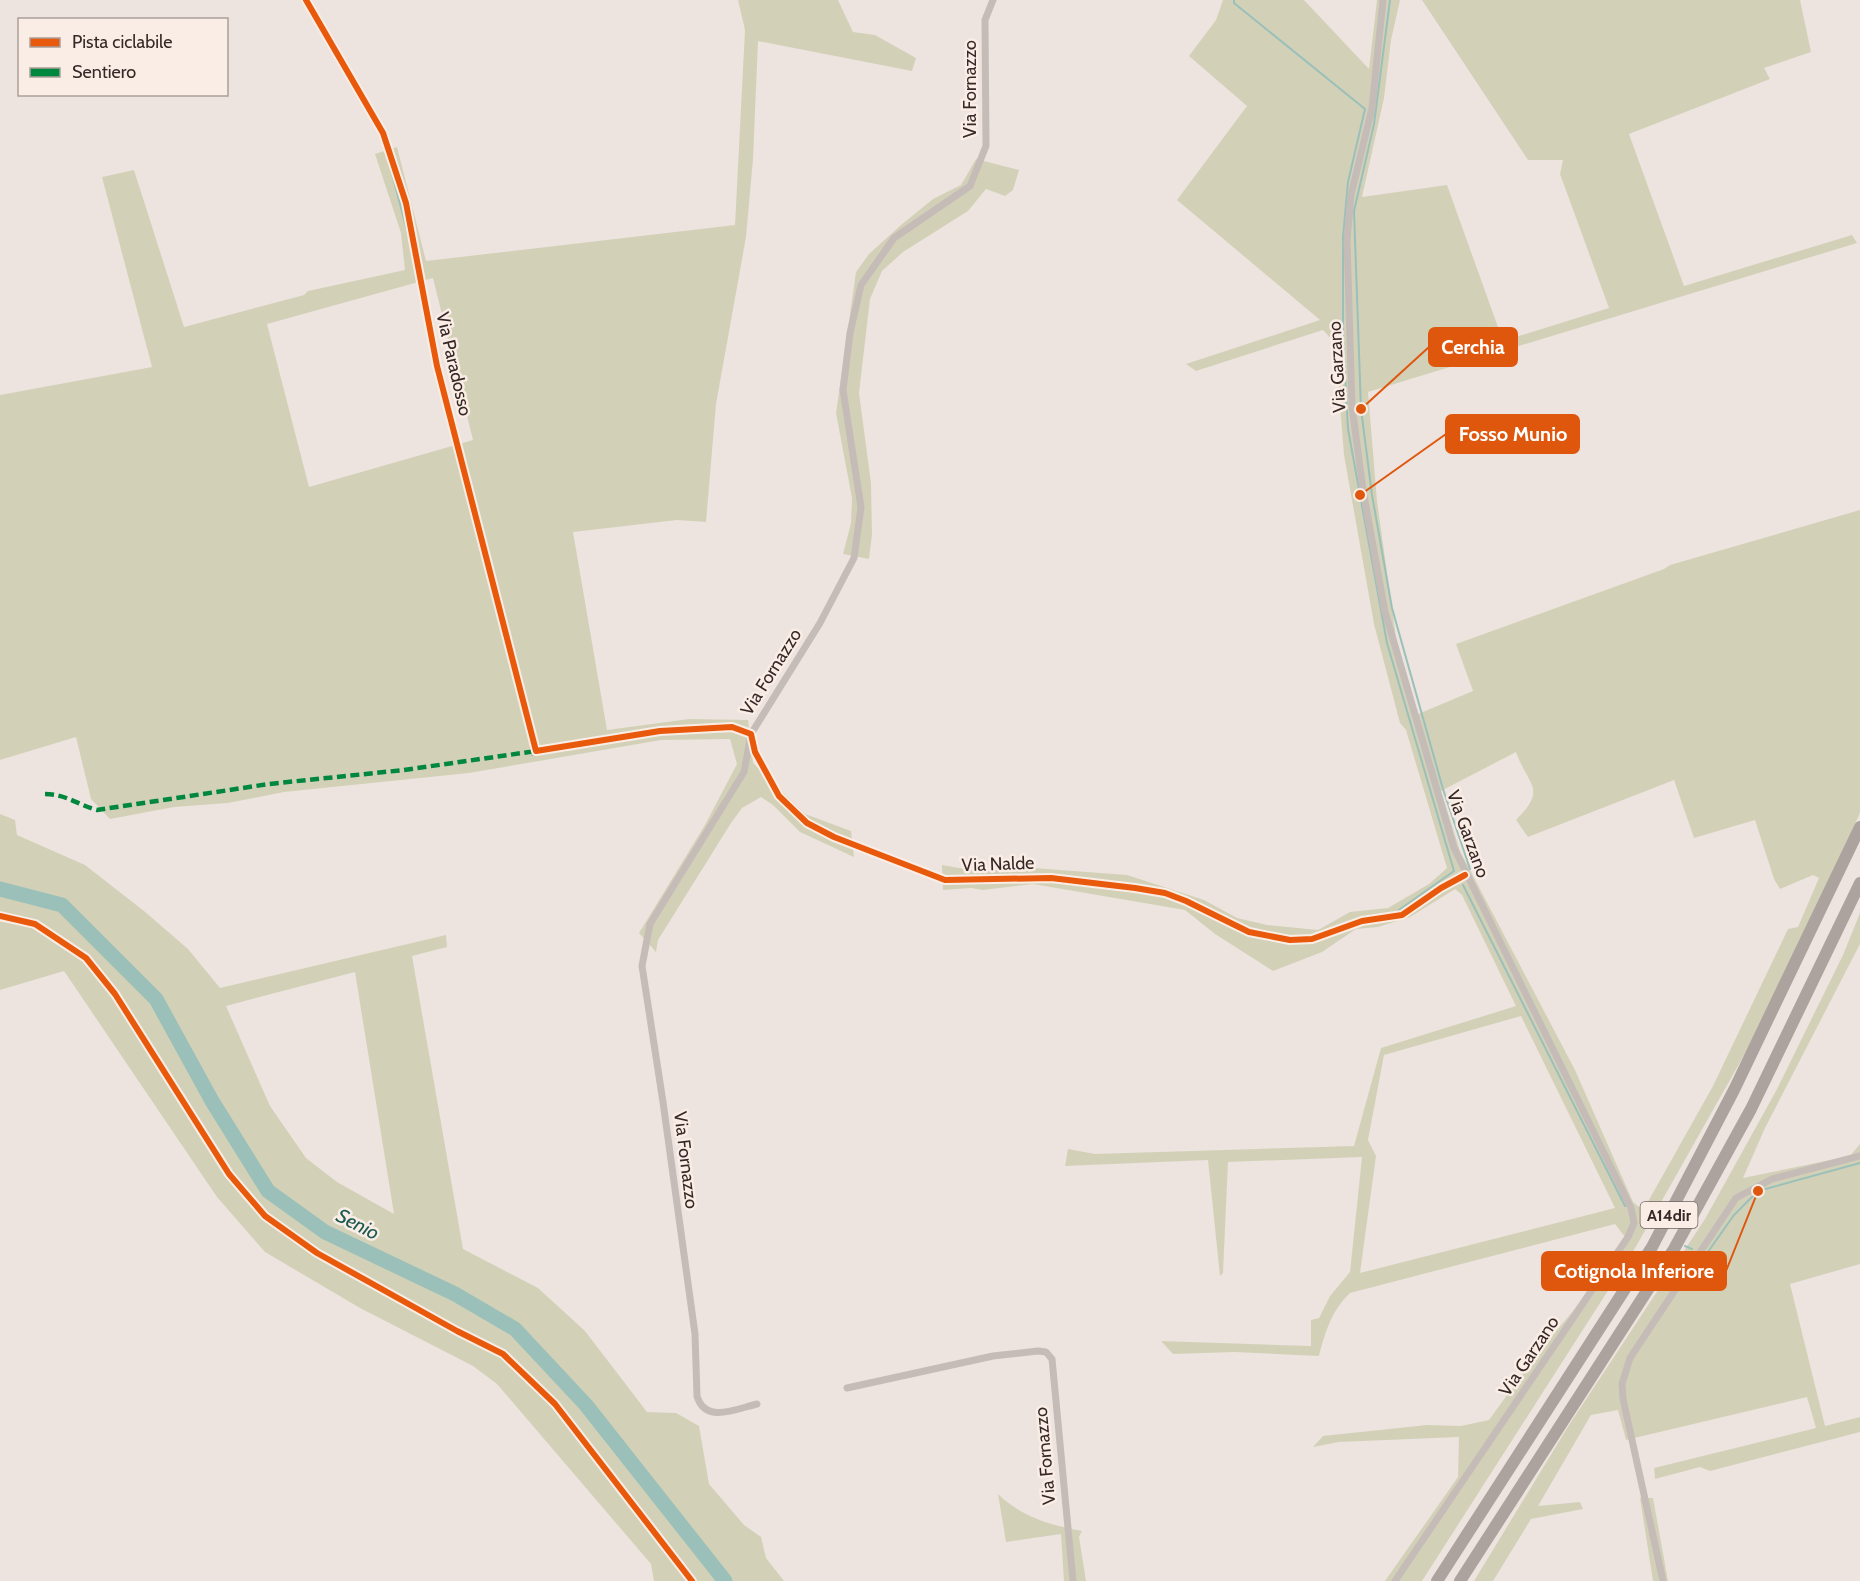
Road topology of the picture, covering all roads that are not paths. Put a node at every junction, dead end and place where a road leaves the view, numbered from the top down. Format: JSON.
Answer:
{"nodes":[{"id":1,"x":306,"y":0,"type":"edge"},
{"id":2,"x":993,"y":0,"type":"edge"},
{"id":3,"x":1383,"y":0,"type":"edge"},
{"id":4,"x":751,"y":734,"type":"junction"},
{"id":5,"x":1860,"y":827,"type":"edge"},
{"id":6,"x":1465,"y":875,"type":"junction"},
{"id":7,"x":1860,"y":883,"type":"edge"},
{"id":8,"x":1860,"y":1156,"type":"edge"},
{"id":9,"x":847,"y":1388,"type":"dead end"},
{"id":10,"x":757,"y":1404,"type":"dead end"},
{"id":11,"x":1073,"y":1581,"type":"edge"},
{"id":12,"x":1395,"y":1581,"type":"edge"},
{"id":13,"x":1437,"y":1581,"type":"edge"},
{"id":14,"x":1460,"y":1581,"type":"edge"},
{"id":15,"x":1663,"y":1581,"type":"edge"}],
"edges":[{"from":1,"to":4,"type":"street","name":"Via Paradosso"},
{"from":2,"to":4,"type":"street","name":"Via Fornazzo"},
{"from":3,"to":6,"type":"street","name":"Via Garzano"},
{"from":4,"to":6,"type":"street","name":"Via Nalde"},
{"from":4,"to":10,"type":"street","name":"Via Fornazzo"},
{"from":5,"to":13,"type":"highway","number":"A14dir"},
{"from":6,"to":12,"type":"street","name":"Via Garzano"},
{"from":7,"to":14,"type":"highway","number":"A14dir"},
{"from":8,"to":15,"type":"street"},
{"from":9,"to":11,"type":"street","name":"Via Fornazzo"}]}
